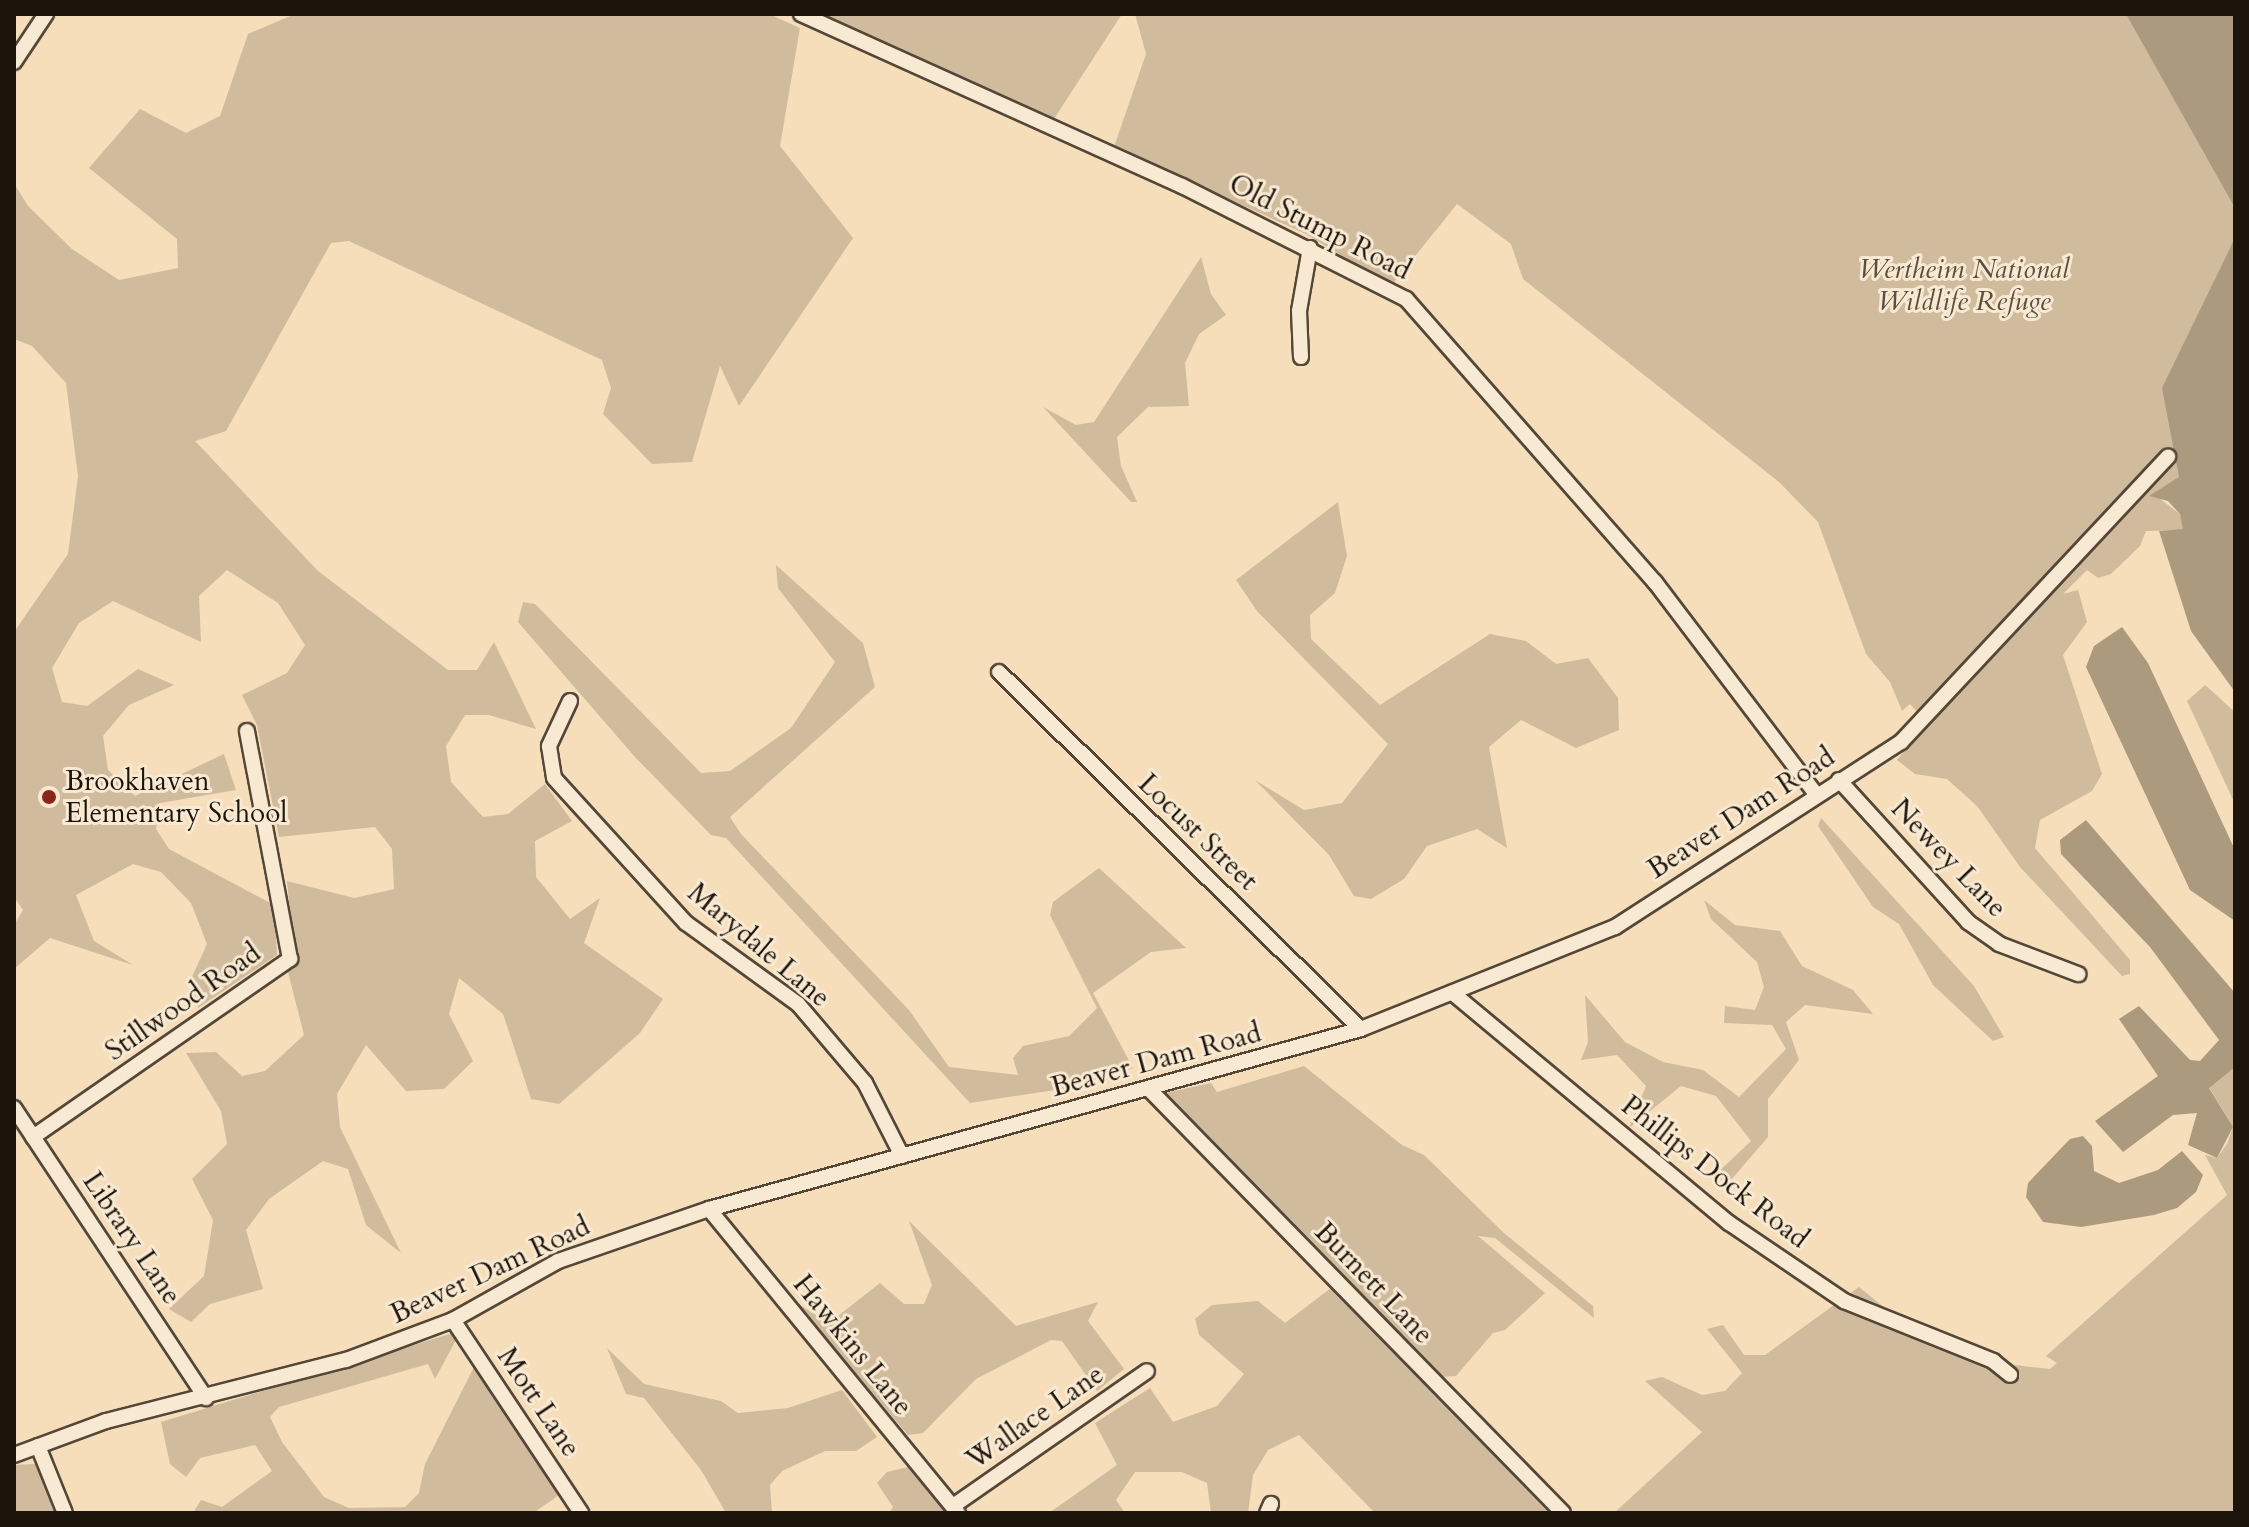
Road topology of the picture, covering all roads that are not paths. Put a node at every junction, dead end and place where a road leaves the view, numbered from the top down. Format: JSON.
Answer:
{"nodes":[{"id":1,"x":46,"y":14,"type":"edge"},
{"id":2,"x":801,"y":14,"type":"edge"},
{"id":3,"x":14,"y":62,"type":"edge"},
{"id":4,"x":1310,"y":248,"type":"junction"},
{"id":5,"x":1301,"y":357,"type":"dead end"},
{"id":6,"x":2168,"y":457,"type":"dead end"},
{"id":7,"x":999,"y":672,"type":"dead end"},
{"id":8,"x":570,"y":701,"type":"dead end"},
{"id":9,"x":247,"y":731,"type":"dead end"},
{"id":10,"x":1839,"y":780,"type":"junction"},
{"id":11,"x":1816,"y":794,"type":"junction"},
{"id":12,"x":2078,"y":974,"type":"dead end"},
{"id":13,"x":1454,"y":994,"type":"junction"},
{"id":14,"x":1361,"y":1029,"type":"junction"},
{"id":15,"x":1148,"y":1088,"type":"junction"},
{"id":16,"x":14,"y":1108,"type":"edge"},
{"id":17,"x":33,"y":1137,"type":"junction"},
{"id":18,"x":902,"y":1156,"type":"junction"},
{"id":19,"x":709,"y":1209,"type":"junction"},
{"id":20,"x":453,"y":1320,"type":"junction"},
{"id":21,"x":1147,"y":1371,"type":"dead end"},
{"id":22,"x":2010,"y":1375,"type":"dead end"},
{"id":23,"x":206,"y":1398,"type":"junction"},
{"id":24,"x":38,"y":1446,"type":"junction"},
{"id":25,"x":14,"y":1455,"type":"edge"},
{"id":26,"x":956,"y":1510,"type":"edge"},
{"id":27,"x":65,"y":1513,"type":"edge"},
{"id":28,"x":581,"y":1513,"type":"edge"},
{"id":29,"x":1563,"y":1513,"type":"edge"}],
"edges":[{"from":1,"to":3,"type":"street"},
{"from":2,"to":4,"type":"street","name":"Old Stump Road"},
{"from":4,"to":5,"type":"street"},
{"from":4,"to":11,"type":"street","name":"Old Stump Road"},
{"from":6,"to":10,"type":"street","name":"Beaver Dam Road"},
{"from":7,"to":14,"type":"street","name":"Locust Street"},
{"from":8,"to":18,"type":"street","name":"Marydale Lane"},
{"from":9,"to":17,"type":"street","name":"Stillwood Road"},
{"from":10,"to":11,"type":"street","name":"Beaver Dam Road"},
{"from":10,"to":12,"type":"street","name":"Newey Lane"},
{"from":11,"to":13,"type":"street","name":"Beaver Dam Road"},
{"from":13,"to":14,"type":"street","name":"Beaver Dam Road"},
{"from":13,"to":22,"type":"street","name":"Phillips Dock Road"},
{"from":14,"to":15,"type":"street","name":"Beaver Dam Road"},
{"from":15,"to":18,"type":"street","name":"Beaver Dam Road"},
{"from":15,"to":29,"type":"street","name":"Burnett Lane"},
{"from":16,"to":17,"type":"street","name":"Library Lane"},
{"from":17,"to":23,"type":"street","name":"Library Lane"},
{"from":18,"to":19,"type":"street","name":"Beaver Dam Road"},
{"from":19,"to":20,"type":"street","name":"Beaver Dam Road"},
{"from":19,"to":26,"type":"street","name":"Hawkins Lane"},
{"from":20,"to":23,"type":"street","name":"Beaver Dam Road"},
{"from":20,"to":28,"type":"street","name":"Mott Lane"},
{"from":21,"to":26,"type":"street","name":"Wallace Lane"},
{"from":23,"to":24,"type":"street","name":"Beaver Dam Road"},
{"from":24,"to":25,"type":"street","name":"Beaver Dam Road"},
{"from":24,"to":27,"type":"street"}]}
